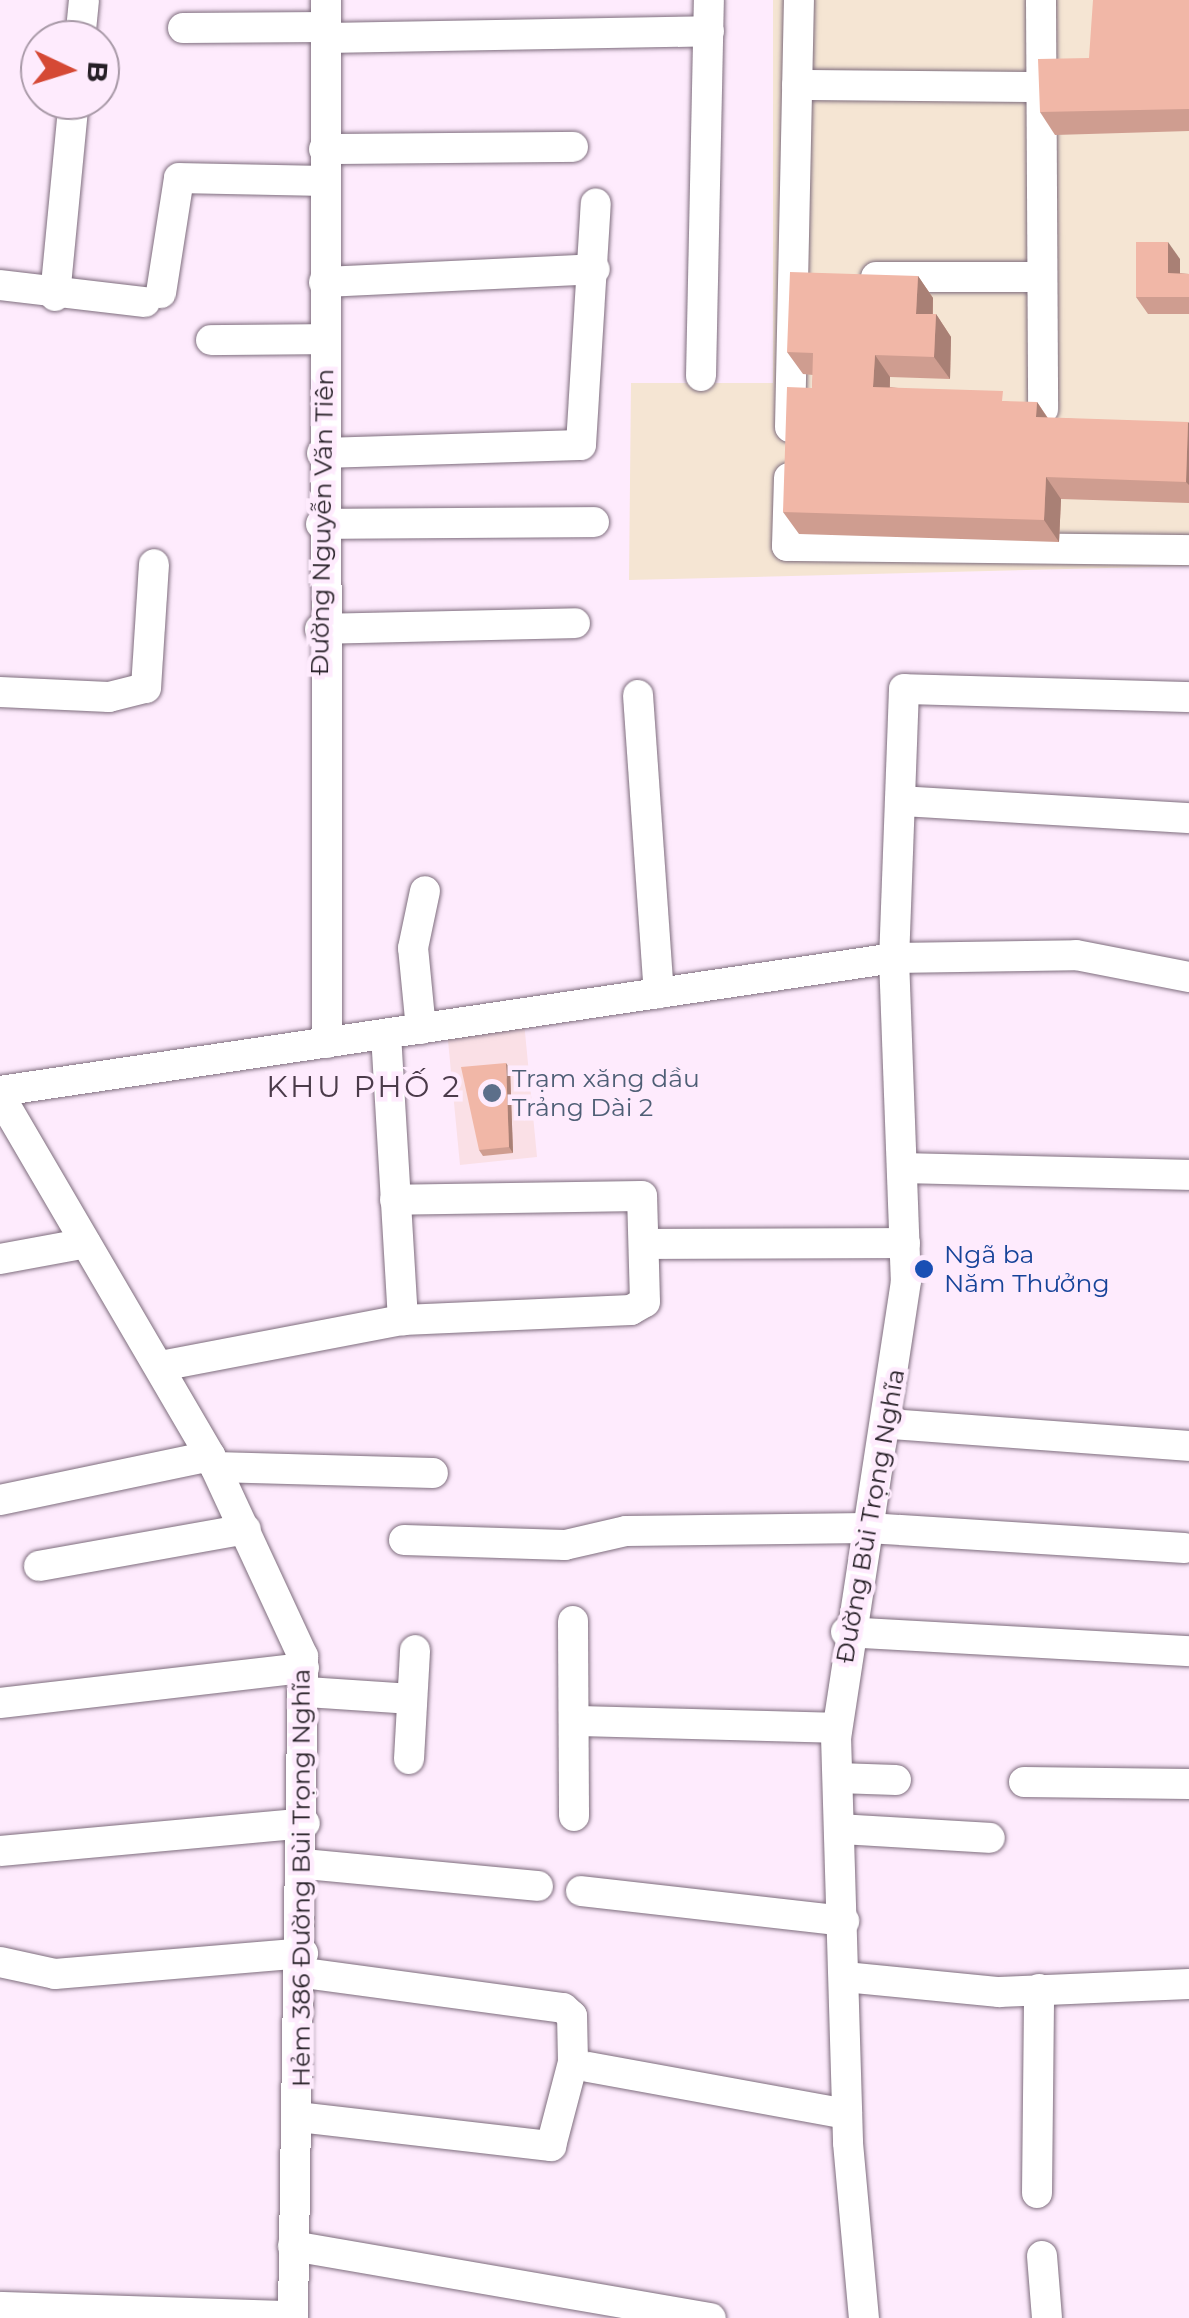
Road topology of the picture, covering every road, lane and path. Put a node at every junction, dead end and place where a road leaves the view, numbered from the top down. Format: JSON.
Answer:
{"nodes":[{"id":1,"x":799,"y":0,"type":"edge"},
{"id":2,"x":1040,"y":0,"type":"edge"},
{"id":3,"x":709,"y":15,"type":"edge"},
{"id":4,"x":326,"y":22,"type":"edge"},
{"id":5,"x":183,"y":28,"type":"dead end"},
{"id":6,"x":797,"y":85,"type":"junction"},
{"id":7,"x":1041,"y":87,"type":"junction"},
{"id":8,"x":72,"y":120,"type":"edge"},
{"id":9,"x":573,"y":148,"type":"dead end"},
{"id":10,"x":324,"y":149,"type":"junction"},
{"id":11,"x":324,"y":180,"type":"junction"},
{"id":12,"x":596,"y":203,"type":"dead end"},
{"id":13,"x":595,"y":269,"type":"junction"},
{"id":14,"x":793,"y":276,"type":"junction"},
{"id":15,"x":1042,"y":277,"type":"junction"},
{"id":16,"x":324,"y":282,"type":"junction"},
{"id":17,"x":0,"y":285,"type":"edge"},
{"id":18,"x":55,"y":296,"type":"junction"},
{"id":19,"x":324,"y":339,"type":"junction"},
{"id":20,"x":211,"y":340,"type":"dead end"},
{"id":21,"x":701,"y":376,"type":"dead end"},
{"id":22,"x":1043,"y":409,"type":"dead end"},
{"id":23,"x":322,"y":453,"type":"junction"},
{"id":24,"x":594,"y":522,"type":"dead end"},
{"id":25,"x":321,"y":524,"type":"junction"},
{"id":26,"x":1189,"y":550,"type":"edge"},
{"id":27,"x":154,"y":564,"type":"dead end"},
{"id":28,"x":575,"y":623,"type":"dead end"},
{"id":29,"x":320,"y":628,"type":"junction"},
{"id":30,"x":0,"y":692,"type":"edge"},
{"id":31,"x":638,"y":695,"type":"dead end"},
{"id":32,"x":1189,"y":698,"type":"edge"},
{"id":33,"x":901,"y":800,"type":"junction"},
{"id":34,"x":1189,"y":818,"type":"edge"},
{"id":35,"x":425,"y":891,"type":"dead end"},
{"id":36,"x":894,"y":958,"type":"junction"},
{"id":37,"x":1189,"y":978,"type":"edge"},
{"id":38,"x":658,"y":993,"type":"junction"},
{"id":39,"x":421,"y":1029,"type":"junction"},
{"id":40,"x":386,"y":1034,"type":"junction"},
{"id":41,"x":326,"y":1043,"type":"junction"},
{"id":42,"x":0,"y":1094,"type":"edge"},
{"id":43,"x":906,"y":1168,"type":"junction"},
{"id":44,"x":1189,"y":1175,"type":"edge"},
{"id":45,"x":396,"y":1200,"type":"junction"},
{"id":46,"x":905,"y":1243,"type":"junction"},
{"id":47,"x":86,"y":1244,"type":"junction"},
{"id":48,"x":648,"y":1244,"type":"junction"},
{"id":49,"x":0,"y":1259,"type":"edge"},
{"id":50,"x":404,"y":1320,"type":"junction"},
{"id":51,"x":161,"y":1366,"type":"junction"},
{"id":52,"x":890,"y":1424,"type":"junction"},
{"id":53,"x":1189,"y":1446,"type":"edge"},
{"id":54,"x":213,"y":1462,"type":"junction"},
{"id":55,"x":433,"y":1473,"type":"dead end"},
{"id":56,"x":0,"y":1500,"type":"edge"},
{"id":57,"x":868,"y":1528,"type":"junction"},
{"id":58,"x":246,"y":1529,"type":"junction"},
{"id":59,"x":404,"y":1540,"type":"dead end"},
{"id":60,"x":1184,"y":1548,"type":"dead end"},
{"id":61,"x":39,"y":1566,"type":"dead end"},
{"id":62,"x":573,"y":1621,"type":"dead end"},
{"id":63,"x":846,"y":1632,"type":"junction"},
{"id":64,"x":415,"y":1650,"type":"dead end"},
{"id":65,"x":1189,"y":1651,"type":"edge"},
{"id":66,"x":306,"y":1680,"type":"junction"},
{"id":67,"x":412,"y":1699,"type":"junction"},
{"id":68,"x":0,"y":1703,"type":"edge"},
{"id":69,"x":575,"y":1721,"type":"junction"},
{"id":70,"x":837,"y":1728,"type":"junction"},
{"id":71,"x":409,"y":1759,"type":"dead end"},
{"id":72,"x":838,"y":1778,"type":"junction"},
{"id":73,"x":896,"y":1780,"type":"dead end"},
{"id":74,"x":1024,"y":1782,"type":"dead end"},
{"id":75,"x":1189,"y":1784,"type":"edge"},
{"id":76,"x":574,"y":1816,"type":"dead end"},
{"id":77,"x":305,"y":1823,"type":"junction"},
{"id":78,"x":840,"y":1829,"type":"junction"},
{"id":79,"x":990,"y":1838,"type":"dead end"},
{"id":80,"x":0,"y":1851,"type":"edge"},
{"id":81,"x":305,"y":1864,"type":"junction"},
{"id":82,"x":538,"y":1886,"type":"dead end"},
{"id":83,"x":581,"y":1891,"type":"dead end"},
{"id":84,"x":844,"y":1922,"type":"junction"},
{"id":85,"x":0,"y":1962,"type":"edge"},
{"id":86,"x":303,"y":1963,"type":"junction"},
{"id":87,"x":845,"y":1977,"type":"junction"},
{"id":88,"x":1189,"y":1984,"type":"edge"},
{"id":89,"x":1039,"y":1989,"type":"junction"},
{"id":90,"x":588,"y":2068,"type":"dead end"},
{"id":91,"x":847,"y":2114,"type":"junction"},
{"id":92,"x":299,"y":2117,"type":"junction"},
{"id":93,"x":1038,"y":2193,"type":"dead end"},
{"id":94,"x":293,"y":2246,"type":"junction"},
{"id":95,"x":1042,"y":2256,"type":"dead end"},
{"id":96,"x":0,"y":2307,"type":"edge"},
{"id":97,"x":673,"y":2315,"type":"edge"},
{"id":98,"x":293,"y":2317,"type":"edge"},
{"id":99,"x":710,"y":2318,"type":"edge"},
{"id":100,"x":864,"y":2318,"type":"edge"},
{"id":101,"x":1046,"y":2318,"type":"edge"}],
"edges":[{"from":1,"to":6,"type":"street"},
{"from":2,"to":7,"type":"street"},
{"from":3,"to":4,"type":"street"},
{"from":3,"to":21,"type":"street"},
{"from":4,"to":5,"type":"street"},
{"from":4,"to":10,"type":"street","name":"Đường Nguyễn Văn Tiên"},
{"from":6,"to":7,"type":"street"},
{"from":6,"to":14,"type":"street"},
{"from":7,"to":15,"type":"street"},
{"from":8,"to":18,"type":"street"},
{"from":9,"to":10,"type":"street"},
{"from":10,"to":11,"type":"street","name":"Đường Nguyễn Văn Tiên"},
{"from":11,"to":16,"type":"street","name":"Đường Nguyễn Văn Tiên"},
{"from":11,"to":18,"type":"street"},
{"from":12,"to":13,"type":"street"},
{"from":13,"to":16,"type":"street"},
{"from":13,"to":23,"type":"street"},
{"from":14,"to":15,"type":"street"},
{"from":14,"to":26,"type":"street"},
{"from":15,"to":22,"type":"street"},
{"from":16,"to":19,"type":"street","name":"Đường Nguyễn Văn Tiên"},
{"from":17,"to":18,"type":"street"},
{"from":19,"to":20,"type":"street"},
{"from":19,"to":23,"type":"street","name":"Đường Nguyễn Văn Tiên"},
{"from":23,"to":25,"type":"street","name":"Đường Nguyễn Văn Tiên"},
{"from":24,"to":25,"type":"street"},
{"from":25,"to":29,"type":"street","name":"Đường Nguyễn Văn Tiên"},
{"from":27,"to":30,"type":"street"},
{"from":28,"to":29,"type":"street"},
{"from":29,"to":41,"type":"street","name":"Đường Nguyễn Văn Tiên"},
{"from":31,"to":38,"type":"street"},
{"from":32,"to":33,"type":"street","name":"Đường Bùi Trọng Nghĩa"},
{"from":33,"to":34,"type":"street"},
{"from":33,"to":36,"type":"street","name":"Đường Bùi Trọng Nghĩa"},
{"from":35,"to":39,"type":"street"},
{"from":36,"to":37,"type":"street"},
{"from":36,"to":38,"type":"street"},
{"from":36,"to":43,"type":"street","name":"Đường Bùi Trọng Nghĩa"},
{"from":38,"to":39,"type":"street"},
{"from":39,"to":40,"type":"street"},
{"from":40,"to":41,"type":"street"},
{"from":40,"to":45,"type":"street"},
{"from":41,"to":42,"type":"street"},
{"from":42,"to":47,"type":"street","name":"Hẻm 386 Đường Bùi Trọng Nghĩa"},
{"from":43,"to":44,"type":"street"},
{"from":43,"to":46,"type":"street","name":"Đường Bùi Trọng Nghĩa"},
{"from":45,"to":48,"type":"street"},
{"from":45,"to":50,"type":"street"},
{"from":46,"to":48,"type":"street"},
{"from":46,"to":52,"type":"street","name":"Đường Bùi Trọng Nghĩa"},
{"from":47,"to":49,"type":"street"},
{"from":47,"to":51,"type":"street","name":"Hẻm 386 Đường Bùi Trọng Nghĩa"},
{"from":48,"to":50,"type":"street"},
{"from":50,"to":51,"type":"street"},
{"from":51,"to":54,"type":"street","name":"Hẻm 386 Đường Bùi Trọng Nghĩa"},
{"from":52,"to":53,"type":"street"},
{"from":52,"to":57,"type":"street","name":"Đường Bùi Trọng Nghĩa"},
{"from":54,"to":55,"type":"street"},
{"from":54,"to":56,"type":"street"},
{"from":54,"to":58,"type":"street","name":"Hẻm 386 Đường Bùi Trọng Nghĩa"},
{"from":57,"to":59,"type":"street"},
{"from":57,"to":60,"type":"street"},
{"from":57,"to":63,"type":"street","name":"Đường Bùi Trọng Nghĩa"},
{"from":58,"to":61,"type":"street"},
{"from":58,"to":66,"type":"street","name":"Hẻm 386 Đường Bùi Trọng Nghĩa"},
{"from":62,"to":69,"type":"street"},
{"from":63,"to":65,"type":"street"},
{"from":63,"to":70,"type":"street","name":"Đường Bùi Trọng Nghĩa"},
{"from":64,"to":67,"type":"street"},
{"from":66,"to":67,"type":"street"},
{"from":66,"to":68,"type":"street"},
{"from":66,"to":77,"type":"street","name":"Hẻm 386 Đường Bùi Trọng Nghĩa"},
{"from":67,"to":71,"type":"street"},
{"from":69,"to":70,"type":"street"},
{"from":69,"to":76,"type":"street"},
{"from":70,"to":72,"type":"street","name":"Đường Bùi Trọng Nghĩa"},
{"from":72,"to":73,"type":"street"},
{"from":72,"to":78,"type":"street","name":"Đường Bùi Trọng Nghĩa"},
{"from":74,"to":75,"type":"street"},
{"from":77,"to":80,"type":"street"},
{"from":77,"to":81,"type":"street","name":"Hẻm 386 Đường Bùi Trọng Nghĩa"},
{"from":78,"to":79,"type":"street"},
{"from":78,"to":84,"type":"street","name":"Đường Bùi Trọng Nghĩa"},
{"from":81,"to":82,"type":"street"},
{"from":81,"to":86,"type":"street","name":"Hẻm 386 Đường Bùi Trọng Nghĩa"},
{"from":83,"to":84,"type":"street"},
{"from":84,"to":87,"type":"street","name":"Đường Bùi Trọng Nghĩa"},
{"from":85,"to":86,"type":"street"},
{"from":86,"to":92,"type":"street","name":"Hẻm 386 Đường Bùi Trọng Nghĩa"},
{"from":86,"to":92,"type":"street"},
{"from":87,"to":89,"type":"street"},
{"from":87,"to":91,"type":"street","name":"Đường Bùi Trọng Nghĩa"},
{"from":88,"to":89,"type":"street"},
{"from":89,"to":93,"type":"street"},
{"from":90,"to":91,"type":"street"},
{"from":91,"to":100,"type":"street","name":"Đường Bùi Trọng Nghĩa"},
{"from":92,"to":94,"type":"street","name":"Hẻm 386 Đường Bùi Trọng Nghĩa"},
{"from":94,"to":97,"type":"street"},
{"from":94,"to":98,"type":"street","name":"Hẻm 386 Đường Bùi Trọng Nghĩa"},
{"from":95,"to":101,"type":"street"},
{"from":96,"to":98,"type":"street"},
{"from":97,"to":99,"type":"street"}]}
